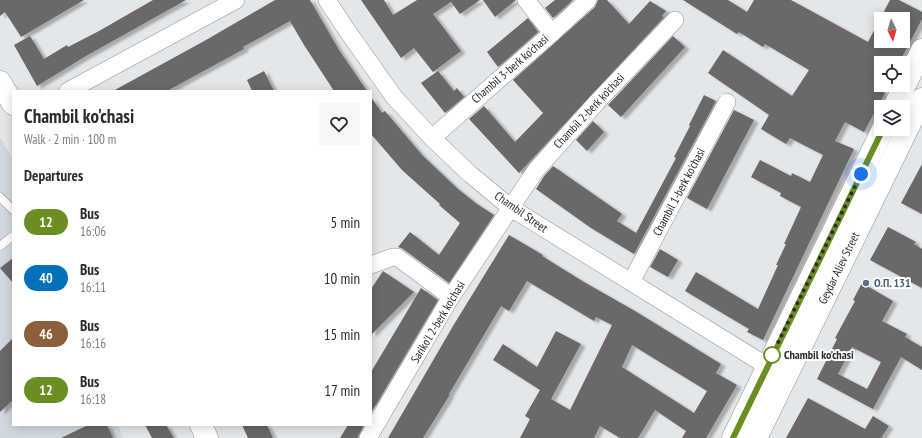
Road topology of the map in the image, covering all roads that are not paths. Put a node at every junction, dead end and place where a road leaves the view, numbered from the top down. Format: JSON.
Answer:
{"nodes":[{"id":1,"x":236,"y":0,"type":"edge"},
{"id":2,"x":327,"y":0,"type":"edge"},
{"id":3,"x":526,"y":0,"type":"edge"},
{"id":4,"x":588,"y":0,"type":"edge"},
{"id":5,"x":674,"y":20,"type":"dead end"},
{"id":6,"x":552,"y":33,"type":"junction"},
{"id":7,"x":922,"y":50,"type":"edge"},
{"id":8,"x":0,"y":82,"type":"edge"},
{"id":9,"x":70,"y":90,"type":"edge"},
{"id":10,"x":897,"y":100,"type":"edge"},
{"id":11,"x":910,"y":101,"type":"edge"},
{"id":12,"x":921,"y":101,"type":"edge"},
{"id":13,"x":12,"y":102,"type":"edge"},
{"id":14,"x":727,"y":102,"type":"dead end"},
{"id":15,"x":880,"y":136,"type":"edge"},
{"id":16,"x":432,"y":138,"type":"junction"},
{"id":17,"x":0,"y":197,"type":"edge"},
{"id":18,"x":511,"y":208,"type":"junction"},
{"id":19,"x":12,"y":209,"type":"edge"},
{"id":20,"x":12,"y":237,"type":"edge"},
{"id":21,"x":0,"y":246,"type":"edge"},
{"id":22,"x":372,"y":265,"type":"edge"},
{"id":23,"x":631,"y":282,"type":"junction"},
{"id":24,"x":452,"y":297,"type":"junction"},
{"id":25,"x":777,"y":370,"type":"junction"},
{"id":26,"x":201,"y":426,"type":"edge"},
{"id":27,"x":207,"y":438,"type":"edge"},
{"id":28,"x":368,"y":438,"type":"edge"},
{"id":29,"x":733,"y":438,"type":"edge"},
{"id":30,"x":756,"y":438,"type":"edge"}],
"edges":[{"from":1,"to":9,"type":"street"},
{"from":2,"to":16,"type":"street","name":"Chambil Street"},
{"from":3,"to":6,"type":"street"},
{"from":4,"to":6,"type":"street","name":"Chambil 3-berk ko'chasi"},
{"from":5,"to":18,"type":"street","name":"Chambil 2-berk ko'chasi"},
{"from":6,"to":16,"type":"street","name":"Chambil 3-berk ko'chasi"},
{"from":7,"to":10,"type":"main road"},
{"from":8,"to":13,"type":"main road"},
{"from":11,"to":12,"type":"main road"},
{"from":12,"to":25,"type":"main road","name":"Geydar Aliev Street"},
{"from":14,"to":23,"type":"street","name":"Chambil 1-berk ko'chasi"},
{"from":15,"to":25,"type":"main road","name":"Geydar Aliev Street"},
{"from":16,"to":18,"type":"street","name":"Chambil Street"},
{"from":17,"to":19,"type":"lane"},
{"from":18,"to":23,"type":"street","name":"Chambil Street"},
{"from":18,"to":24,"type":"street","name":"Sariko'l 2-berk ko'chasi"},
{"from":20,"to":21,"type":"lane"},
{"from":22,"to":24,"type":"street"},
{"from":23,"to":25,"type":"street","name":"Chambil Street"},
{"from":24,"to":28,"type":"street","name":"Sariko'l 2-berk ko'chasi"},
{"from":25,"to":29,"type":"main road","name":"Geydar Aliev Street"},
{"from":25,"to":30,"type":"main road","name":"Geydar Aliev Street"},
{"from":26,"to":27,"type":"main road"}]}
